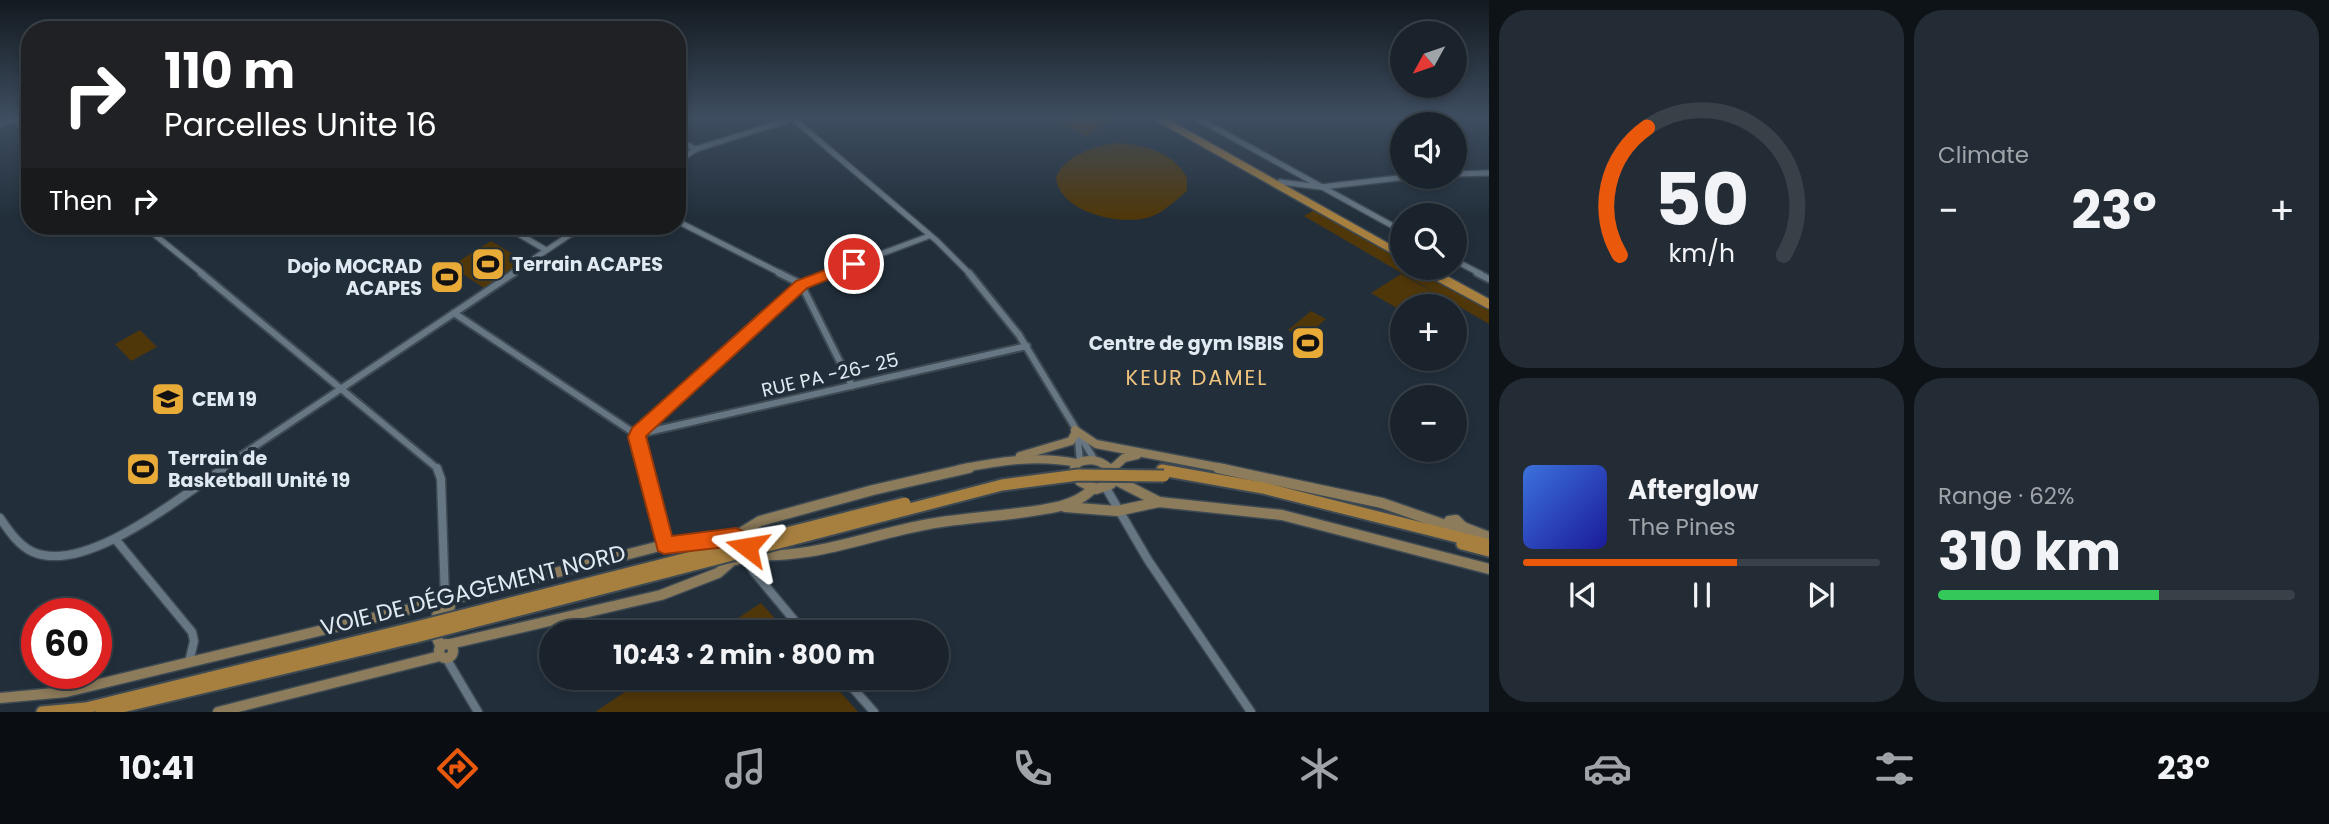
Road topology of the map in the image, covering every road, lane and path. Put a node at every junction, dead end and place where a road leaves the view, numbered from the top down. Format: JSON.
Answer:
{"nodes":[{"id":1,"x":829,"y":150,"type":"edge"},
{"id":2,"x":1217,"y":150,"type":"edge"},
{"id":3,"x":1223,"y":150,"type":"edge"},
{"id":4,"x":1255,"y":150,"type":"edge"},
{"id":5,"x":1489,"y":173,"type":"edge"},
{"id":6,"x":1467,"y":174,"type":"edge"},
{"id":7,"x":1390,"y":179,"type":"edge"},
{"id":8,"x":1280,"y":182,"type":"junction"},
{"id":9,"x":1311,"y":187,"type":"junction"},
{"id":10,"x":1321,"y":187,"type":"junction"},
{"id":11,"x":1301,"y":194,"type":"junction"},
{"id":12,"x":1390,"y":224,"type":"edge"},
{"id":13,"x":686,"y":226,"type":"edge"},
{"id":14,"x":155,"y":235,"type":"edge"},
{"id":15,"x":520,"y":235,"type":"edge"},
{"id":16,"x":569,"y":235,"type":"edge"},
{"id":17,"x":929,"y":236,"type":"junction"},
{"id":18,"x":1390,"y":246,"type":"edge"},
{"id":19,"x":1390,"y":246,"type":"edge"},
{"id":20,"x":545,"y":250,"type":"junction"},
{"id":21,"x":1467,"y":267,"type":"edge"},
{"id":22,"x":1489,"y":279,"type":"edge"},
{"id":23,"x":1447,"y":280,"type":"edge"},
{"id":24,"x":1452,"y":280,"type":"edge"},
{"id":25,"x":802,"y":285,"type":"junction"},
{"id":26,"x":1489,"y":302,"type":"edge"},
{"id":27,"x":454,"y":313,"type":"junction"},
{"id":28,"x":1027,"y":346,"type":"junction"},
{"id":29,"x":852,"y":386,"type":"junction"},
{"id":30,"x":343,"y":387,"type":"junction"},
{"id":31,"x":1076,"y":432,"type":"junction"},
{"id":32,"x":637,"y":434,"type":"junction"},
{"id":33,"x":1139,"y":454,"type":"junction"},
{"id":34,"x":1127,"y":457,"type":"junction"},
{"id":35,"x":1007,"y":460,"type":"junction"},
{"id":36,"x":1097,"y":460,"type":"junction"},
{"id":37,"x":1078,"y":469,"type":"junction"},
{"id":38,"x":1163,"y":473,"type":"junction"},
{"id":39,"x":1105,"y":483,"type":"junction"},
{"id":40,"x":1159,"y":502,"type":"junction"},
{"id":41,"x":1072,"y":503,"type":"junction"},
{"id":42,"x":1056,"y":507,"type":"junction"},
{"id":43,"x":1116,"y":509,"type":"junction"},
{"id":44,"x":0,"y":518,"type":"edge"},
{"id":45,"x":755,"y":524,"type":"junction"},
{"id":46,"x":1489,"y":537,"type":"edge"},
{"id":47,"x":116,"y":540,"type":"junction"},
{"id":48,"x":727,"y":541,"type":"junction"},
{"id":49,"x":664,"y":545,"type":"junction"},
{"id":50,"x":1489,"y":545,"type":"edge"},
{"id":51,"x":1489,"y":551,"type":"edge"},
{"id":52,"x":740,"y":554,"type":"junction"},
{"id":53,"x":763,"y":557,"type":"junction"},
{"id":54,"x":1489,"y":568,"type":"edge"},
{"id":55,"x":753,"y":569,"type":"junction"},
{"id":56,"x":443,"y":604,"type":"junction"},
{"id":57,"x":794,"y":620,"type":"edge"},
{"id":58,"x":416,"y":632,"type":"junction"},
{"id":59,"x":445,"y":652,"type":"junction"},
{"id":60,"x":189,"y":662,"type":"junction"},
{"id":61,"x":855,"y":690,"type":"edge"},
{"id":62,"x":0,"y":698,"type":"edge"},
{"id":63,"x":42,"y":712,"type":"edge"},
{"id":64,"x":101,"y":712,"type":"edge"},
{"id":65,"x":218,"y":712,"type":"edge"},
{"id":66,"x":478,"y":712,"type":"edge"},
{"id":67,"x":874,"y":712,"type":"edge"},
{"id":68,"x":1251,"y":712,"type":"edge"}],
"edges":[{"from":1,"to":17,"type":"street"},
{"from":2,"to":18,"type":"highway"},
{"from":3,"to":8,"type":"highway"},
{"from":4,"to":10,"type":"street"},
{"from":5,"to":6,"type":"street"},
{"from":7,"to":10,"type":"street"},
{"from":8,"to":9,"type":"street"},
{"from":8,"to":11,"type":"highway"},
{"from":9,"to":10,"type":"street"},
{"from":9,"to":11,"type":"street"},
{"from":10,"to":12,"type":"street"},
{"from":11,"to":19,"type":"highway"},
{"from":13,"to":25,"type":"street"},
{"from":14,"to":30,"type":"street"},
{"from":15,"to":20,"type":"street"},
{"from":16,"to":20,"type":"street"},
{"from":17,"to":25,"type":"street"},
{"from":17,"to":28,"type":"street"},
{"from":20,"to":27,"type":"street"},
{"from":21,"to":22,"type":"street"},
{"from":23,"to":26,"type":"highway"},
{"from":24,"to":26,"type":"highway"},
{"from":25,"to":29,"type":"street"},
{"from":25,"to":32,"type":"street"},
{"from":27,"to":30,"type":"street"},
{"from":27,"to":32,"type":"street"},
{"from":28,"to":29,"type":"street","name":"RUE PA -26- 25"},
{"from":28,"to":31,"type":"street"},
{"from":29,"to":32,"type":"street","name":"RUE PA -26- 25"},
{"from":30,"to":47,"type":"street"},
{"from":30,"to":56,"type":"street"},
{"from":31,"to":33,"type":"main road"},
{"from":31,"to":35,"type":"main road"},
{"from":31,"to":36,"type":"street"},
{"from":31,"to":37,"type":"street"},
{"from":32,"to":49,"type":"street"},
{"from":33,"to":34,"type":"main road"},
{"from":33,"to":46,"type":"main road"},
{"from":34,"to":36,"type":"main road"},
{"from":34,"to":39,"type":"main road"},
{"from":35,"to":37,"type":"main road"},
{"from":35,"to":45,"type":"main road"},
{"from":36,"to":37,"type":"main road"},
{"from":36,"to":39,"type":"main road"},
{"from":37,"to":39,"type":"main road"},
{"from":37,"to":41,"type":"main road"},
{"from":38,"to":50,"type":"highway","name":"VOIE DE DÉGAGEMENT NORD"},
{"from":38,"to":51,"type":"highway","name":"VOIE DE DÉGAGEMENT NORD"},
{"from":38,"to":58,"type":"highway","name":"VOIE DE DÉGAGEMENT NORD","bridge":true},
{"from":39,"to":40,"type":"main road"},
{"from":39,"to":41,"type":"main road"},
{"from":39,"to":43,"type":"street"},
{"from":40,"to":43,"type":"main road"},
{"from":40,"to":54,"type":"main road"},
{"from":41,"to":42,"type":"main road"},
{"from":42,"to":43,"type":"main road"},
{"from":42,"to":53,"type":"main road"},
{"from":43,"to":68,"type":"street"},
{"from":44,"to":47,"type":"street"},
{"from":45,"to":48,"type":"main road"},
{"from":45,"to":52,"type":"main road"},
{"from":47,"to":60,"type":"street"},
{"from":48,"to":49,"type":"main road"},
{"from":48,"to":52,"type":"main road"},
{"from":48,"to":52,"type":"main road"},
{"from":49,"to":56,"type":"main road"},
{"from":52,"to":53,"type":"main road"},
{"from":52,"to":55,"type":"street"},
{"from":52,"to":59,"type":"main road"},
{"from":53,"to":55,"type":"main road"},
{"from":55,"to":57,"type":"street"},
{"from":56,"to":59,"type":"main road"},
{"from":56,"to":60,"type":"main road"},
{"from":58,"to":63,"type":"highway","name":"VOIE DE DÉGAGEMENT NORD"},
{"from":58,"to":64,"type":"highway","name":"VOIE DE DÉGAGEMENT NORD"},
{"from":59,"to":65,"type":"main road"},
{"from":59,"to":66,"type":"street"},
{"from":60,"to":62,"type":"main road"},
{"from":61,"to":67,"type":"street"}]}
